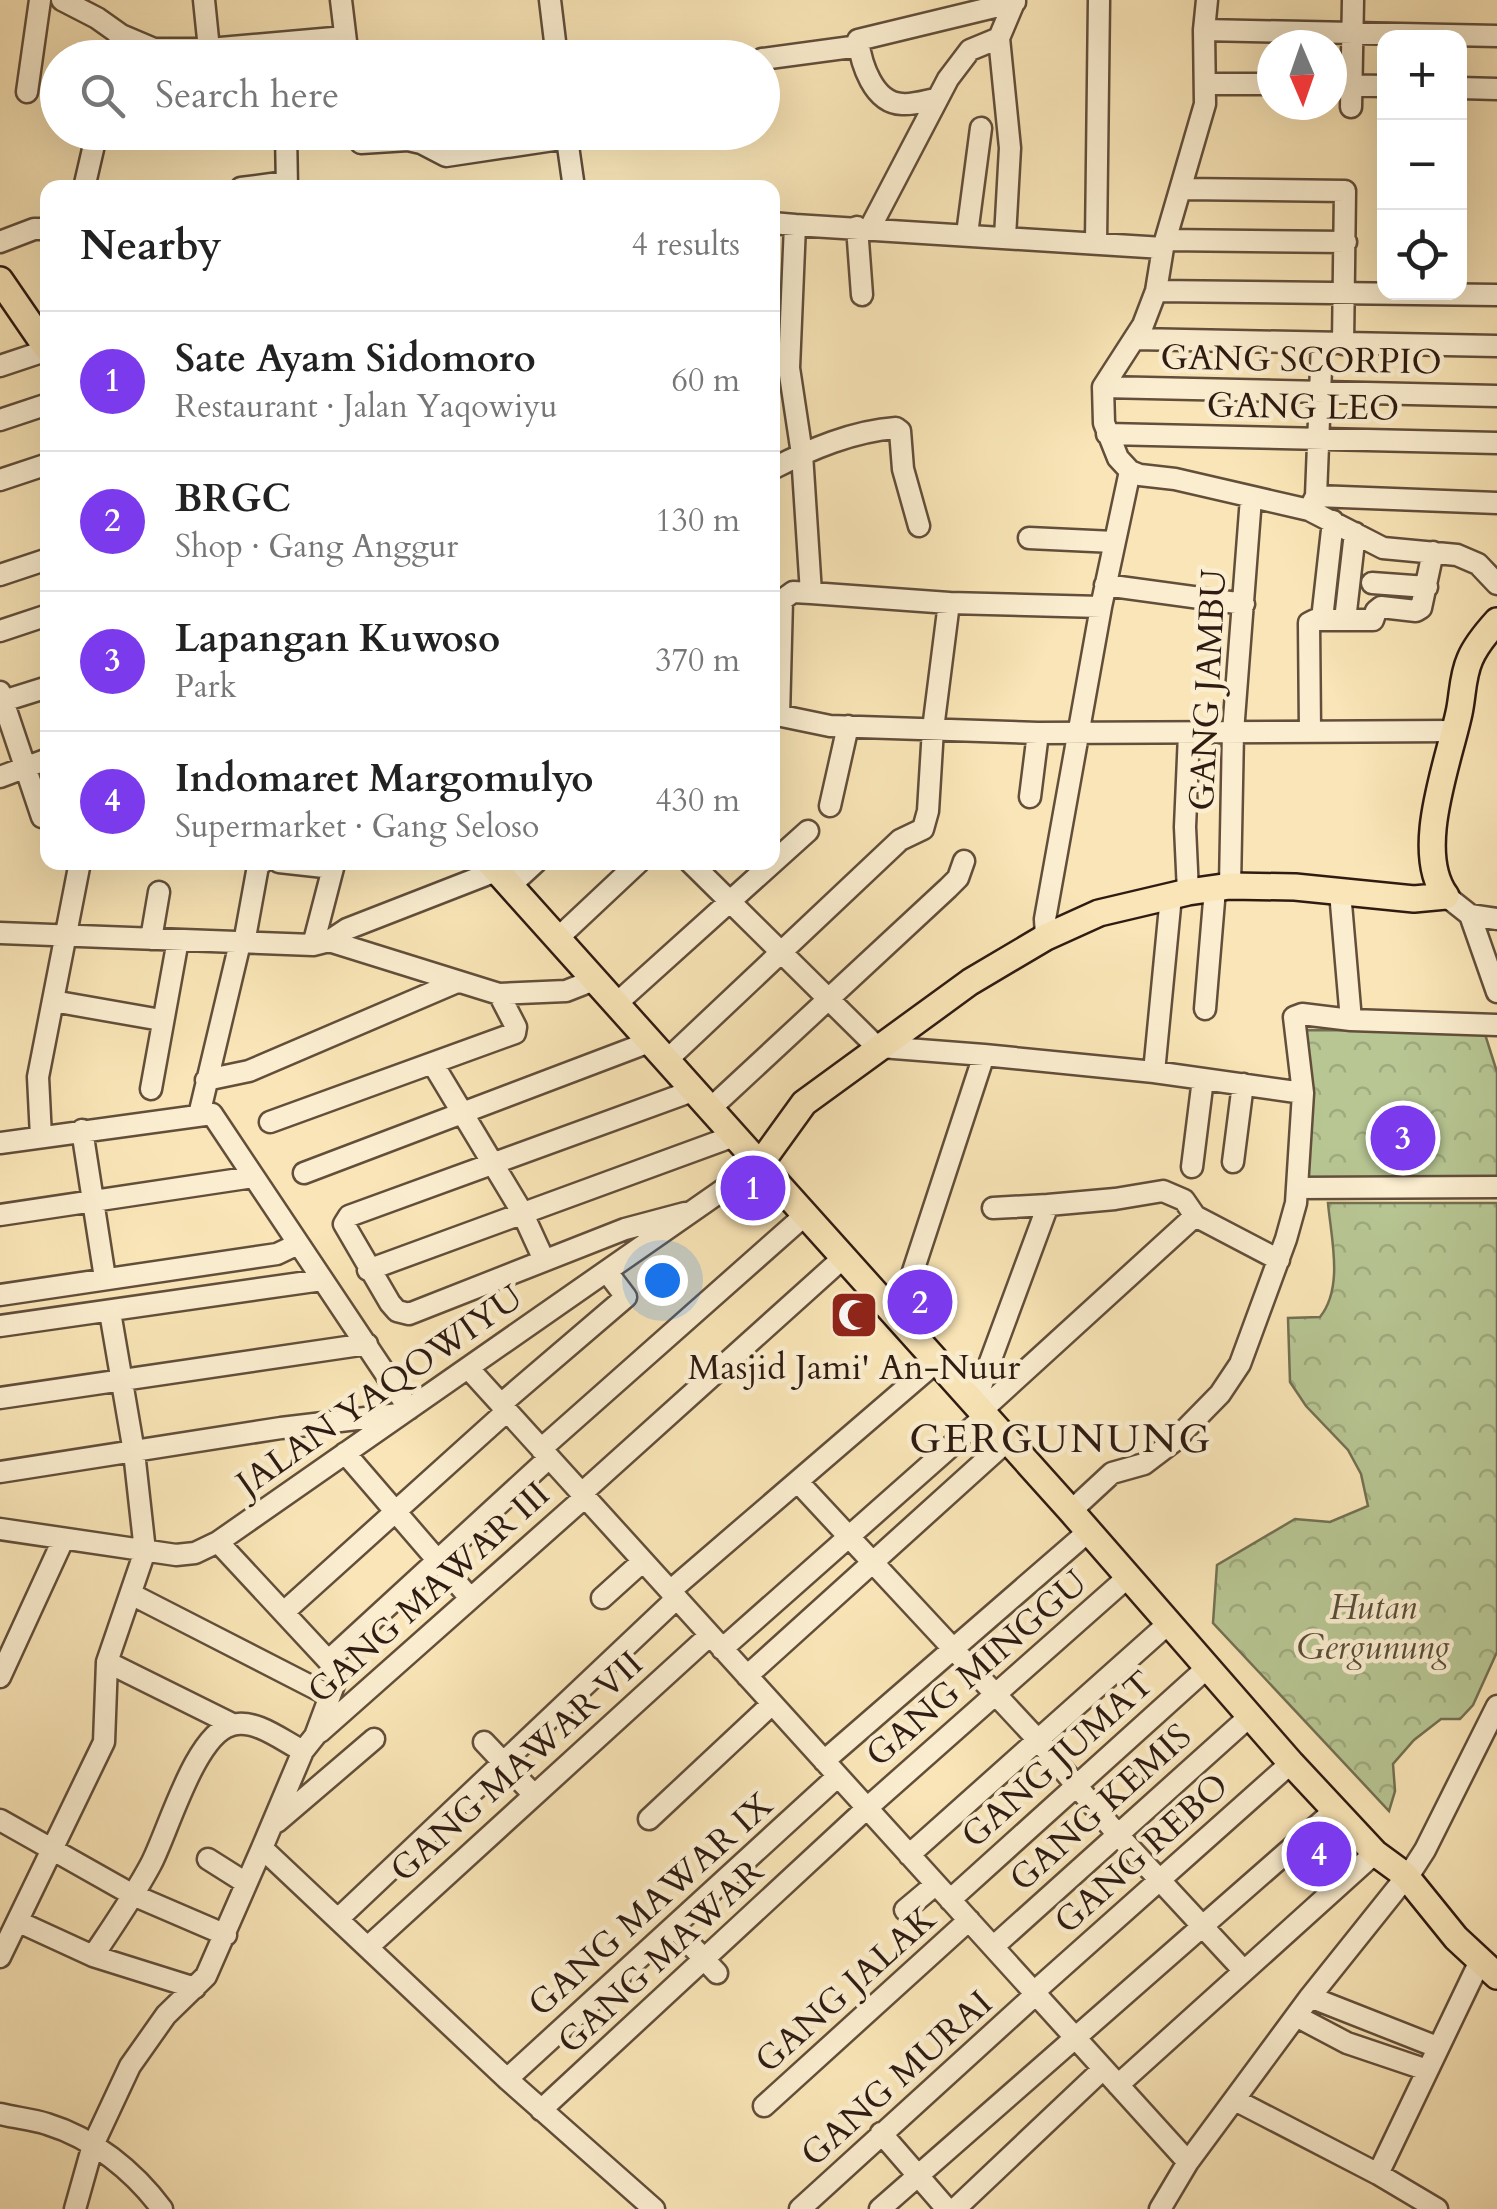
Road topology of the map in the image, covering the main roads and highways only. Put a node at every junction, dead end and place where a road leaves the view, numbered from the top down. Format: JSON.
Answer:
{"nodes":[{"id":1,"x":4,"y":294,"type":"edge"},
{"id":2,"x":40,"y":340,"type":"edge"},
{"id":3,"x":1497,"y":621,"type":"edge"},
{"id":4,"x":499,"y":873,"type":"edge"},
{"id":5,"x":760,"y":1164,"type":"junction"},
{"id":6,"x":1492,"y":1970,"type":"edge"}],
"edges":[{"from":1,"to":2,"type":"main road"},
{"from":3,"to":5,"type":"main road"},
{"from":4,"to":5,"type":"main road"},
{"from":5,"to":6,"type":"main road"}]}
